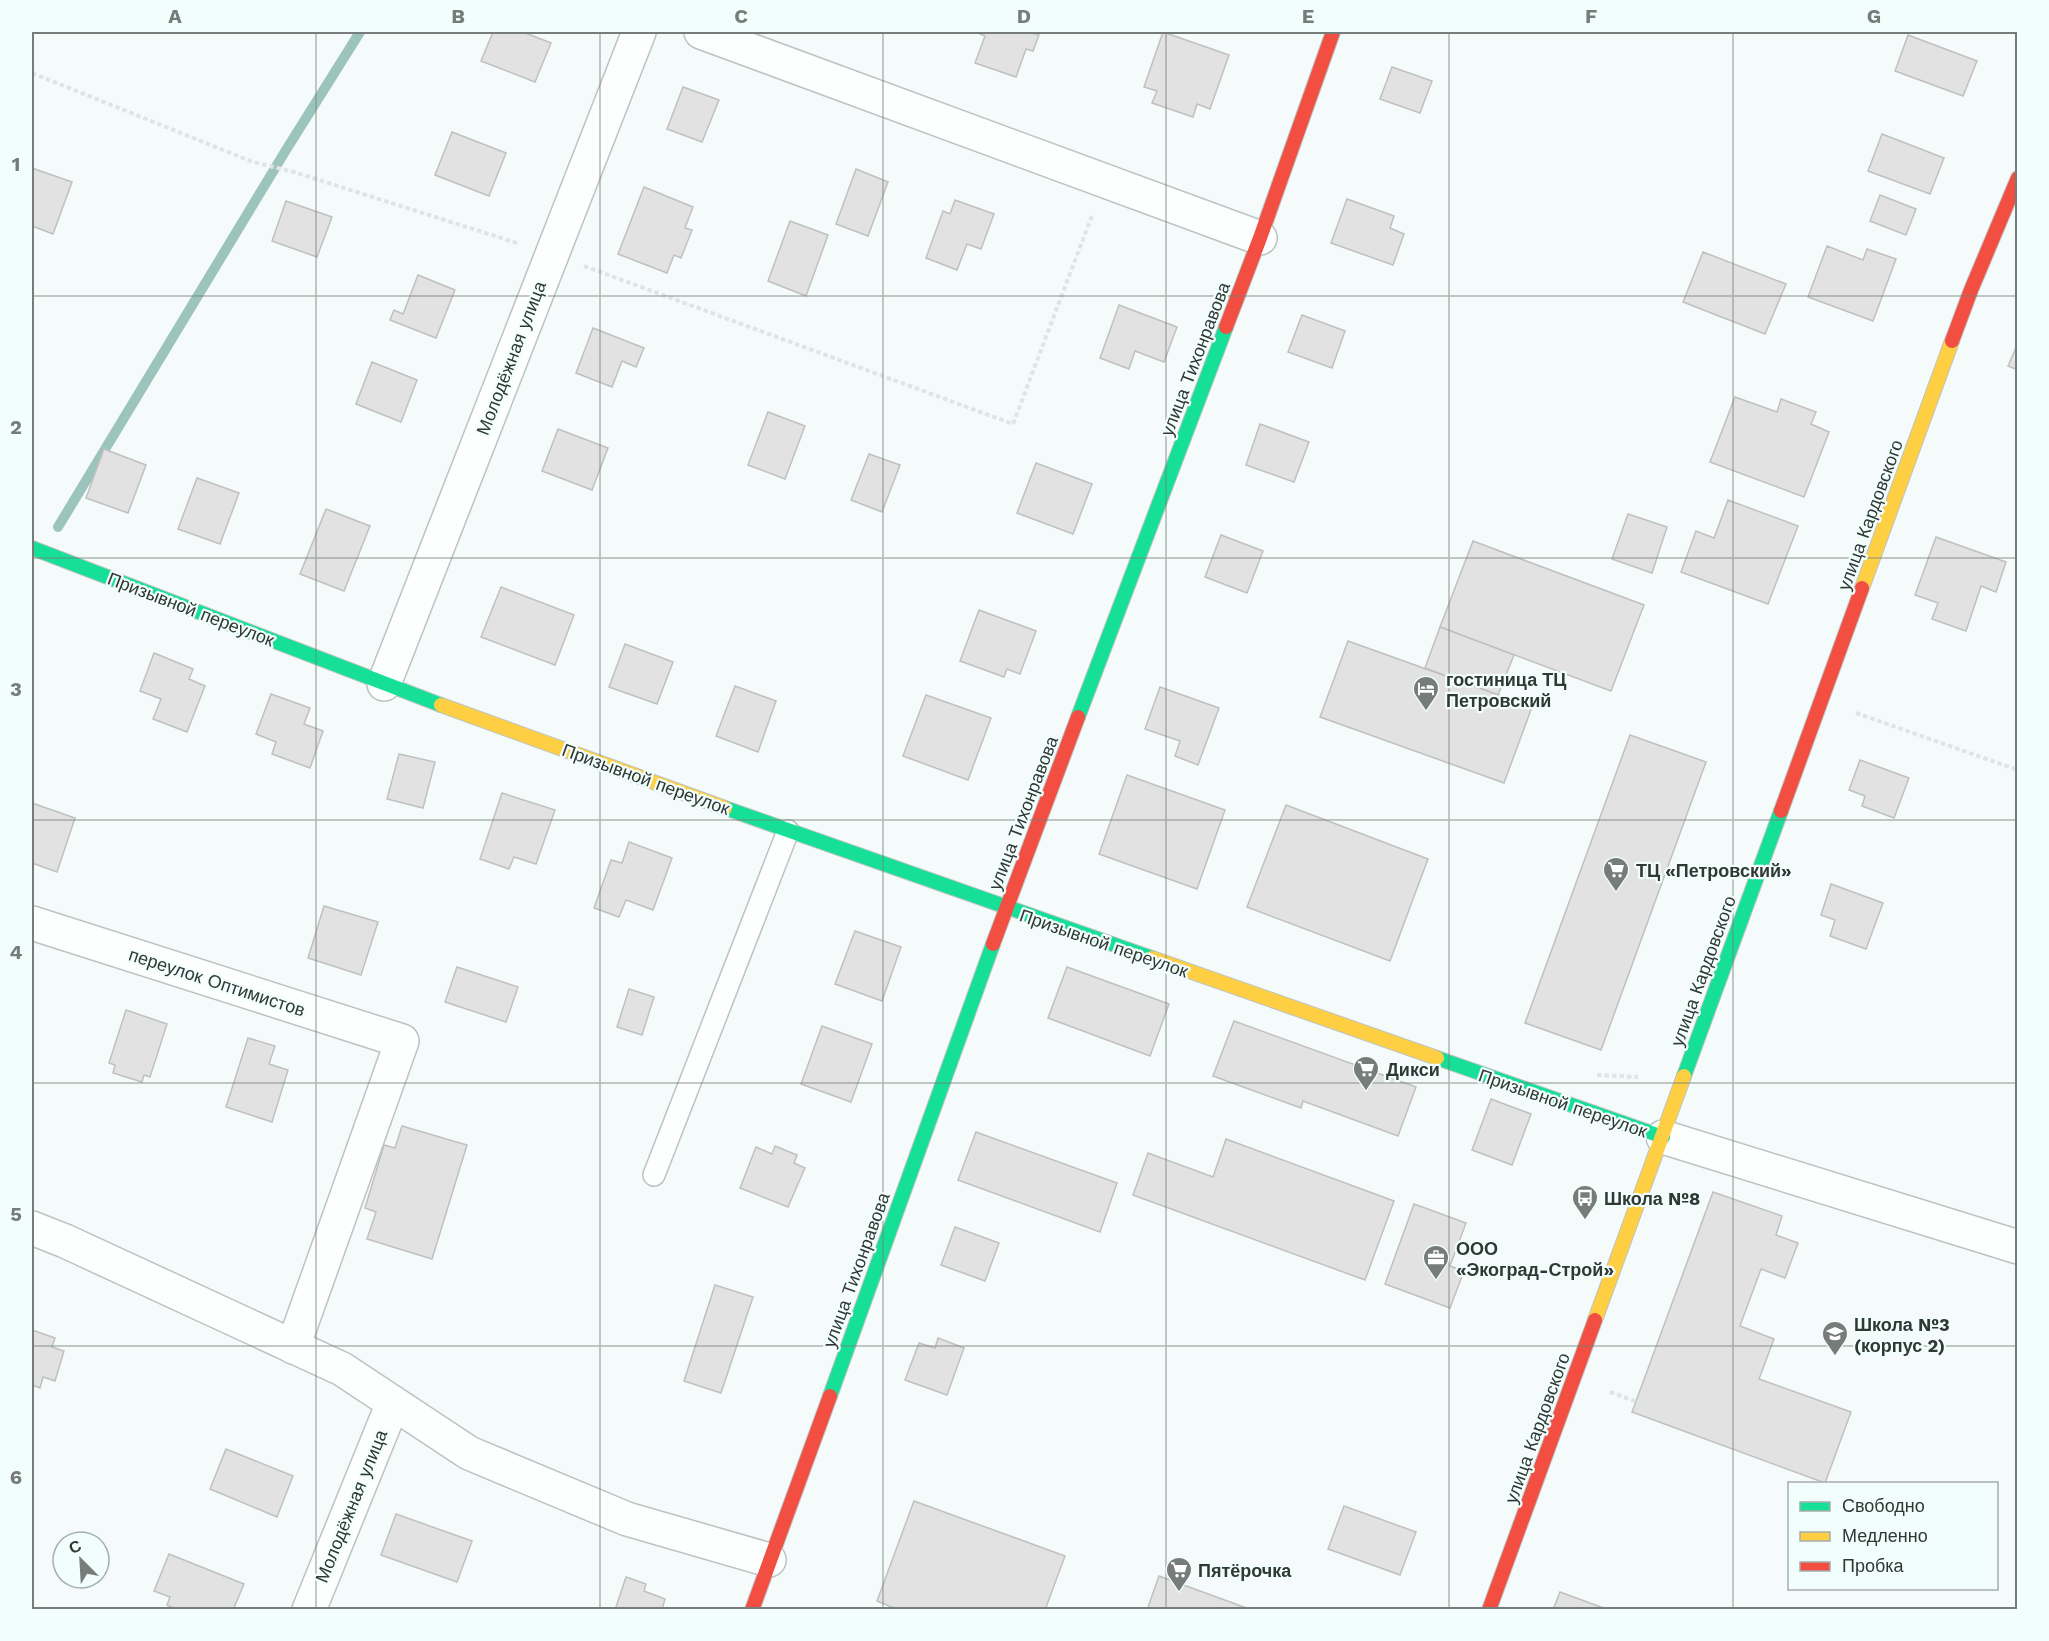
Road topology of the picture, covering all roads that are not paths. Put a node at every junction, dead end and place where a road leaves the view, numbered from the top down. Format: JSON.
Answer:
{"nodes":[{"id":1,"x":639,"y":32,"type":"edge"},
{"id":2,"x":701,"y":32,"type":"edge"},
{"id":3,"x":1333,"y":32,"type":"edge"},
{"id":4,"x":2015,"y":191,"type":"edge"},
{"id":5,"x":1260,"y":238,"type":"junction"},
{"id":6,"x":32,"y":548,"type":"edge"},
{"id":7,"x":384,"y":684,"type":"junction"},
{"id":8,"x":788,"y":831,"type":"junction"},
{"id":9,"x":1006,"y":908,"type":"junction"},
{"id":10,"x":32,"y":923,"type":"edge"},
{"id":11,"x":1602,"y":1116,"type":"junction"},
{"id":12,"x":1595,"y":1137,"type":"dead end"},
{"id":13,"x":1663,"y":1137,"type":"junction"},
{"id":14,"x":654,"y":1175,"type":"dead end"},
{"id":15,"x":32,"y":1228,"type":"edge"},
{"id":16,"x":2018,"y":1247,"type":"edge"},
{"id":17,"x":293,"y":1347,"type":"junction"},
{"id":18,"x":393,"y":1403,"type":"junction"},
{"id":19,"x":769,"y":1560,"type":"junction"},
{"id":20,"x":309,"y":1610,"type":"edge"},
{"id":21,"x":752,"y":1610,"type":"edge"},
{"id":22,"x":1489,"y":1610,"type":"edge"}],
"edges":[{"from":1,"to":7,"type":"street","name":"Молодёжная улица"},
{"from":2,"to":5,"type":"street"},
{"from":3,"to":5,"type":"street","name":"улица Тихонравова"},
{"from":4,"to":13,"type":"street","name":"улица Кардовского"},
{"from":5,"to":9,"type":"street","name":"улица Тихонравова"},
{"from":6,"to":7,"type":"street","name":"Призывной переулок"},
{"from":7,"to":8,"type":"street","name":"Призывной переулок"},
{"from":8,"to":9,"type":"street","name":"Призывной переулок"},
{"from":8,"to":14,"type":"lane"},
{"from":9,"to":11,"type":"street","name":"Призывной переулок"},
{"from":9,"to":19,"type":"street","name":"улица Тихонравова"},
{"from":10,"to":17,"type":"street","name":"переулок Оптимистов"},
{"from":11,"to":12,"type":"lane"},
{"from":11,"to":13,"type":"street","name":"Призывной переулок"},
{"from":13,"to":16,"type":"street","name":"Призывной переулок"},
{"from":13,"to":22,"type":"street","name":"улица Кардовского"},
{"from":15,"to":17,"type":"street"},
{"from":17,"to":18,"type":"street"},
{"from":18,"to":19,"type":"street"},
{"from":18,"to":20,"type":"street","name":"Молодёжная улица"},
{"from":19,"to":21,"type":"street","name":"улица Тихонравова"}]}
